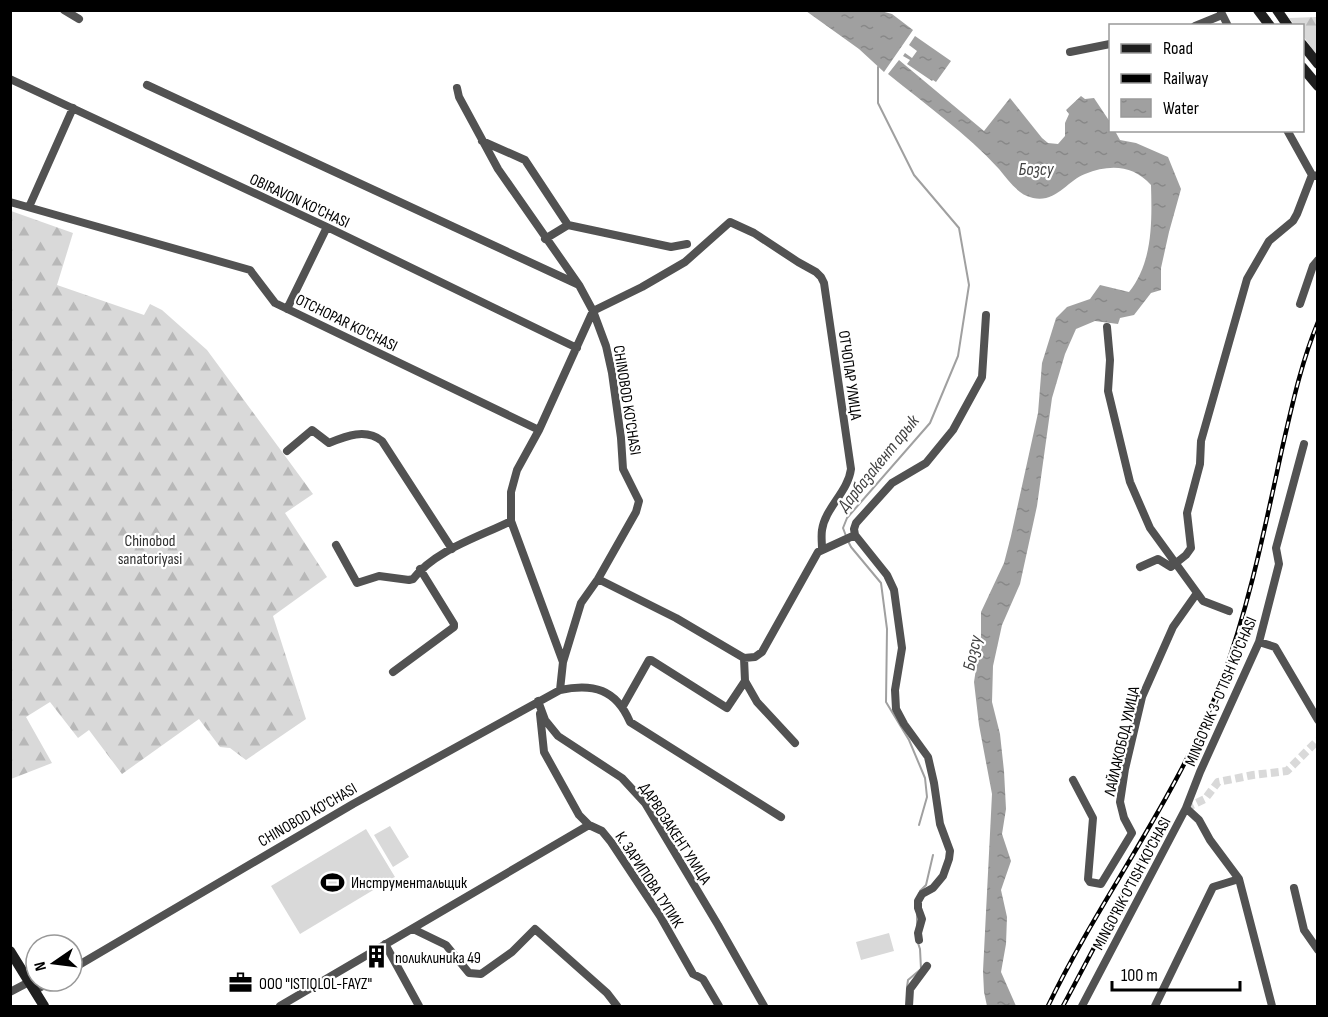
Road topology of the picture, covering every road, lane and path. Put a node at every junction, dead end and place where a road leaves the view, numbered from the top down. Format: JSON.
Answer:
{"nodes":[{"id":1,"x":64,"y":10,"type":"edge"},
{"id":2,"x":1258,"y":10,"type":"edge"},
{"id":3,"x":1277,"y":10,"type":"edge"},
{"id":4,"x":1221,"y":13,"type":"edge"},
{"id":5,"x":79,"y":19,"type":"dead end"},
{"id":6,"x":1199,"y":24,"type":"edge"},
{"id":7,"x":1268,"y":24,"type":"edge"},
{"id":8,"x":1287,"y":24,"type":"edge"},
{"id":9,"x":1109,"y":44,"type":"edge"},
{"id":10,"x":1304,"y":47,"type":"edge"},
{"id":11,"x":1070,"y":52,"type":"dead end"},
{"id":12,"x":1317,"y":64,"type":"edge"},
{"id":13,"x":1304,"y":70,"type":"edge"},
{"id":14,"x":10,"y":79,"type":"edge"},
{"id":15,"x":147,"y":86,"type":"dead end"},
{"id":16,"x":1317,"y":86,"type":"edge"},
{"id":17,"x":458,"y":88,"type":"dead end"},
{"id":18,"x":73,"y":108,"type":"junction"},
{"id":19,"x":1288,"y":132,"type":"edge"},
{"id":20,"x":481,"y":141,"type":"junction"},
{"id":21,"x":1315,"y":175,"type":"edge"},
{"id":22,"x":10,"y":202,"type":"edge"},
{"id":23,"x":29,"y":207,"type":"junction"},
{"id":24,"x":568,"y":225,"type":"junction"},
{"id":25,"x":327,"y":227,"type":"junction"},
{"id":26,"x":545,"y":239,"type":"junction"},
{"id":27,"x":687,"y":244,"type":"dead end"},
{"id":28,"x":1317,"y":260,"type":"edge"},
{"id":29,"x":579,"y":285,"type":"junction"},
{"id":30,"x":1300,"y":304,"type":"dead end"},
{"id":31,"x":288,"y":309,"type":"junction"},
{"id":32,"x":593,"y":311,"type":"junction"},
{"id":33,"x":986,"y":315,"type":"dead end"},
{"id":34,"x":1107,"y":327,"type":"dead end"},
{"id":35,"x":577,"y":348,"type":"junction"},
{"id":36,"x":539,"y":430,"type":"junction"},
{"id":37,"x":1304,"y":444,"type":"dead end"},
{"id":38,"x":287,"y":451,"type":"dead end"},
{"id":39,"x":511,"y":521,"type":"junction"},
{"id":40,"x":855,"y":535,"type":"junction"},
{"id":41,"x":336,"y":545,"type":"dead end"},
{"id":42,"x":452,"y":549,"type":"junction"},
{"id":43,"x":822,"y":549,"type":"junction"},
{"id":44,"x":1176,"y":564,"type":"junction"},
{"id":45,"x":1140,"y":567,"type":"dead end"},
{"id":46,"x":420,"y":569,"type":"junction"},
{"id":47,"x":598,"y":579,"type":"junction"},
{"id":48,"x":1197,"y":593,"type":"junction"},
{"id":49,"x":1229,"y":611,"type":"dead end"},
{"id":50,"x":1259,"y":642,"type":"junction"},
{"id":51,"x":744,"y":658,"type":"junction"},
{"id":52,"x":563,"y":662,"type":"junction"},
{"id":53,"x":393,"y":672,"type":"dead end"},
{"id":54,"x":745,"y":681,"type":"junction"},
{"id":55,"x":560,"y":690,"type":"junction"},
{"id":56,"x":538,"y":701,"type":"junction"},
{"id":57,"x":623,"y":706,"type":"junction"},
{"id":58,"x":1317,"y":720,"type":"edge"},
{"id":59,"x":795,"y":743,"type":"dead end"},
{"id":60,"x":1073,"y":780,"type":"dead end"},
{"id":61,"x":1186,"y":808,"type":"junction"},
{"id":62,"x":781,"y":818,"type":"dead end"},
{"id":63,"x":589,"y":825,"type":"junction"},
{"id":64,"x":1239,"y":879,"type":"junction"},
{"id":65,"x":1294,"y":888,"type":"dead end"},
{"id":66,"x":413,"y":929,"type":"junction"},
{"id":67,"x":919,"y":940,"type":"dead end"},
{"id":68,"x":385,"y":944,"type":"junction"},
{"id":69,"x":1317,"y":950,"type":"edge"},
{"id":70,"x":10,"y":951,"type":"edge"},
{"id":71,"x":84,"y":962,"type":"edge"},
{"id":72,"x":927,"y":966,"type":"dead end"},
{"id":73,"x":24,"y":973,"type":"edge"},
{"id":74,"x":36,"y":993,"type":"edge"},
{"id":75,"x":44,"y":1006,"type":"edge"},
{"id":76,"x":280,"y":1006,"type":"edge"},
{"id":77,"x":419,"y":1006,"type":"edge"},
{"id":78,"x":617,"y":1006,"type":"edge"},
{"id":79,"x":719,"y":1006,"type":"edge"},
{"id":80,"x":764,"y":1006,"type":"edge"},
{"id":81,"x":909,"y":1006,"type":"edge"},
{"id":82,"x":1082,"y":1006,"type":"edge"},
{"id":83,"x":1155,"y":1006,"type":"edge"},
{"id":84,"x":1272,"y":1006,"type":"edge"}],
"edges":[{"from":1,"to":5,"type":"street"},
{"from":2,"to":7,"type":"main road"},
{"from":3,"to":8,"type":"main road"},
{"from":4,"to":6,"type":"street"},
{"from":9,"to":11,"type":"street"},
{"from":10,"to":12,"type":"main road"},
{"from":13,"to":16,"type":"main road"},
{"from":14,"to":18,"type":"street","name":"OBIRAVON KO'CHASI"},
{"from":15,"to":29,"type":"street"},
{"from":17,"to":20,"type":"street","name":"CHINOBOD KO'CHASI"},
{"from":18,"to":23,"type":"street"},
{"from":18,"to":25,"type":"street","name":"OBIRAVON KO'CHASI"},
{"from":19,"to":21,"type":"street"},
{"from":20,"to":24,"type":"street"},
{"from":20,"to":26,"type":"street","name":"CHINOBOD KO'CHASI"},
{"from":21,"to":44,"type":"street"},
{"from":22,"to":23,"type":"street","name":"OTCHOPAR KO'CHASI"},
{"from":23,"to":31,"type":"street","name":"OTCHOPAR KO'CHASI"},
{"from":24,"to":26,"type":"street"},
{"from":24,"to":27,"type":"street"},
{"from":25,"to":31,"type":"street"},
{"from":25,"to":35,"type":"street","name":"OBIRAVON KO'CHASI"},
{"from":26,"to":29,"type":"street","name":"CHINOBOD KO'CHASI"},
{"from":28,"to":30,"type":"street"},
{"from":29,"to":32,"type":"street","name":"CHINOBOD KO'CHASI"},
{"from":31,"to":36,"type":"street","name":"OTCHOPAR KO'CHASI"},
{"from":32,"to":35,"type":"street"},
{"from":32,"to":43,"type":"street","name":"ОТЧОПАР УЛИЦА"},
{"from":32,"to":47,"type":"street","name":"CHINOBOD KO'CHASI"},
{"from":33,"to":40,"type":"street"},
{"from":34,"to":44,"type":"street"},
{"from":35,"to":36,"type":"street"},
{"from":36,"to":39,"type":"street"},
{"from":37,"to":50,"type":"street","name":"MINGO'RIK 3-O'TISH KO'CHASI"},
{"from":38,"to":42,"type":"street"},
{"from":39,"to":42,"type":"street"},
{"from":39,"to":52,"type":"street"},
{"from":40,"to":43,"type":"street"},
{"from":40,"to":67,"type":"street"},
{"from":41,"to":46,"type":"street"},
{"from":42,"to":46,"type":"street"},
{"from":43,"to":51,"type":"street","name":"ОТЧОПАР УЛИЦА"},
{"from":44,"to":45,"type":"street"},
{"from":44,"to":48,"type":"street"},
{"from":46,"to":53,"type":"street"},
{"from":47,"to":51,"type":"street"},
{"from":47,"to":52,"type":"street","name":"CHINOBOD KO'CHASI"},
{"from":48,"to":49,"type":"street"},
{"from":48,"to":60,"type":"street","name":"ЛАЙЛАКОБОД УЛИЦА"},
{"from":50,"to":58,"type":"street"},
{"from":50,"to":61,"type":"street","name":"MINGO'RIK 3-O'TISH KO'CHASI"},
{"from":51,"to":54,"type":"street"},
{"from":52,"to":55,"type":"street"},
{"from":54,"to":57,"type":"street"},
{"from":54,"to":59,"type":"street"},
{"from":55,"to":56,"type":"street","name":"CHINOBOD KO'CHASI"},
{"from":55,"to":57,"type":"street"},
{"from":56,"to":63,"type":"street","name":"К. ЗАРИПОВА ТУПИК"},
{"from":56,"to":71,"type":"street","name":"CHINOBOD KO'CHASI"},
{"from":56,"to":80,"type":"street","name":"ДАРВОЗАКЕНТ УЛИЦА"},
{"from":57,"to":62,"type":"street"},
{"from":61,"to":64,"type":"street","name":"MINGO'RIK O'TISH KO'CHASI"},
{"from":61,"to":82,"type":"street","name":"MINGO'RIK O'TISH KO'CHASI"},
{"from":63,"to":66,"type":"street"},
{"from":63,"to":79,"type":"street","name":"К. ЗАРИПОВА ТУПИК"},
{"from":64,"to":83,"type":"street"},
{"from":64,"to":84,"type":"street","name":"MINGO'RIK O'TISH KO'CHASI"},
{"from":65,"to":69,"type":"street"},
{"from":66,"to":68,"type":"street"},
{"from":66,"to":78,"type":"street"},
{"from":68,"to":76,"type":"street"},
{"from":68,"to":77,"type":"street"},
{"from":70,"to":73,"type":"main road"},
{"from":72,"to":81,"type":"street"},
{"from":74,"to":75,"type":"main road"}]}
